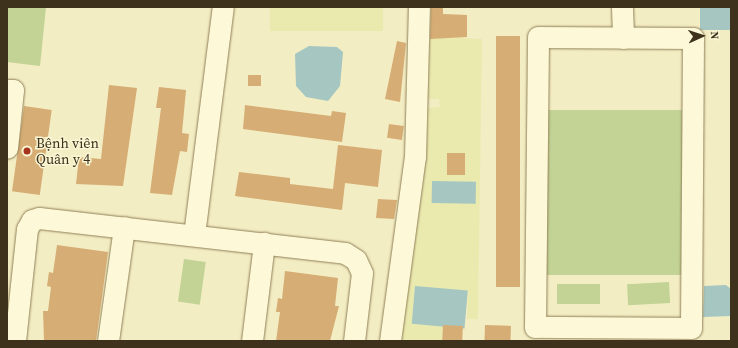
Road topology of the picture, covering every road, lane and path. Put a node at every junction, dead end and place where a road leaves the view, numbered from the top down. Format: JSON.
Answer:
{"nodes":[{"id":1,"x":223,"y":7,"type":"edge"},
{"id":2,"x":418,"y":7,"type":"edge"},
{"id":3,"x":610,"y":7,"type":"edge"},
{"id":4,"x":622,"y":7,"type":"edge"},
{"id":5,"x":617,"y":38,"type":"junction"},
{"id":6,"x":7,"y":90,"type":"edge"},
{"id":7,"x":7,"y":148,"type":"edge"},
{"id":8,"x":124,"y":227,"type":"junction"},
{"id":9,"x":194,"y":235,"type":"junction"},
{"id":10,"x":264,"y":242,"type":"junction"},
{"id":11,"x":535,"y":334,"type":"edge"},
{"id":12,"x":691,"y":334,"type":"edge"},
{"id":13,"x":15,"y":341,"type":"edge"},
{"id":14,"x":108,"y":341,"type":"edge"},
{"id":15,"x":252,"y":341,"type":"edge"},
{"id":16,"x":354,"y":341,"type":"edge"},
{"id":17,"x":390,"y":341,"type":"edge"}],
"edges":[{"from":1,"to":9,"type":"lane"},
{"from":2,"to":17,"type":"lane"},
{"from":3,"to":5,"type":"lane"},
{"from":4,"to":5,"type":"lane"},
{"from":5,"to":11,"type":"lane"},
{"from":5,"to":12,"type":"lane"},
{"from":6,"to":7,"type":"lane"},
{"from":8,"to":9,"type":"lane"},
{"from":8,"to":13,"type":"lane"},
{"from":8,"to":14,"type":"lane"},
{"from":9,"to":10,"type":"lane"},
{"from":10,"to":15,"type":"lane"},
{"from":10,"to":16,"type":"lane"},
{"from":11,"to":12,"type":"lane"}]}
